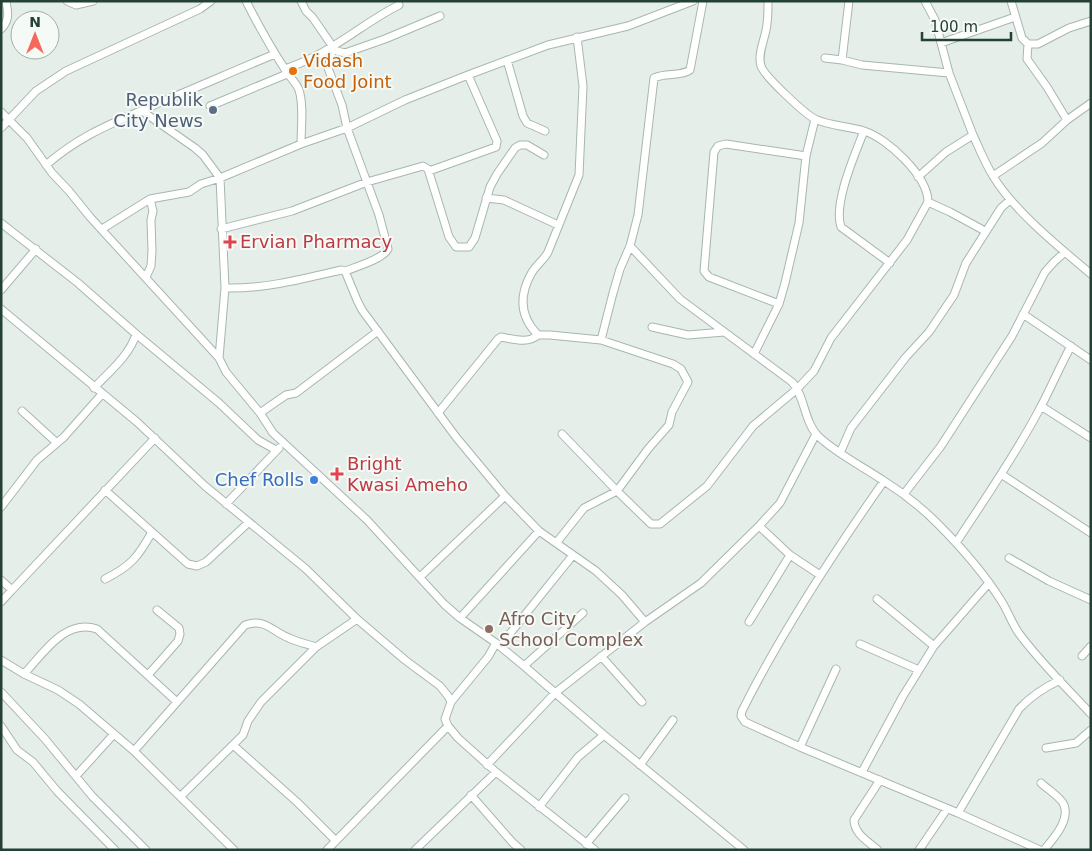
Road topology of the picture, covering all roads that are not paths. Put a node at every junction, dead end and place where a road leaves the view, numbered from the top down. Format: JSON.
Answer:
{"nodes":[{"id":1,"x":6,"y":1,"type":"edge"},
{"id":2,"x":67,"y":1,"type":"edge"},
{"id":3,"x":93,"y":1,"type":"edge"},
{"id":4,"x":211,"y":1,"type":"edge"},
{"id":5,"x":246,"y":1,"type":"edge"},
{"id":6,"x":301,"y":1,"type":"edge"},
{"id":7,"x":693,"y":1,"type":"edge"},
{"id":8,"x":703,"y":1,"type":"edge"},
{"id":9,"x":768,"y":1,"type":"edge"},
{"id":10,"x":849,"y":1,"type":"edge"},
{"id":11,"x":925,"y":1,"type":"edge"},
{"id":12,"x":1011,"y":1,"type":"edge"},
{"id":13,"x":398,"y":6,"type":"dead end"},
{"id":14,"x":440,"y":16,"type":"dead end"},
{"id":15,"x":1016,"y":16,"type":"junction"},
{"id":16,"x":1091,"y":21,"type":"edge"},
{"id":17,"x":1,"y":29,"type":"edge"},
{"id":18,"x":577,"y":37,"type":"junction"},
{"id":19,"x":941,"y":43,"type":"junction"},
{"id":20,"x":1028,"y":44,"type":"junction"},
{"id":21,"x":333,"y":47,"type":"junction"},
{"id":22,"x":275,"y":54,"type":"junction"},
{"id":23,"x":825,"y":58,"type":"dead end"},
{"id":24,"x":507,"y":60,"type":"junction"},
{"id":25,"x":842,"y":60,"type":"junction"},
{"id":26,"x":286,"y":72,"type":"junction"},
{"id":27,"x":949,"y":73,"type":"junction"},
{"id":28,"x":468,"y":75,"type":"junction"},
{"id":29,"x":1091,"y":103,"type":"edge"},
{"id":30,"x":210,"y":106,"type":"dead end"},
{"id":31,"x":142,"y":111,"type":"junction"},
{"id":32,"x":1,"y":112,"type":"edge"},
{"id":33,"x":9,"y":119,"type":"junction"},
{"id":34,"x":815,"y":119,"type":"junction"},
{"id":35,"x":1067,"y":120,"type":"junction"},
{"id":36,"x":1,"y":128,"type":"edge"},
{"id":37,"x":347,"y":128,"type":"junction"},
{"id":38,"x":545,"y":131,"type":"dead end"},
{"id":39,"x":864,"y":131,"type":"junction"},
{"id":40,"x":973,"y":135,"type":"junction"},
{"id":41,"x":301,"y":144,"type":"junction"},
{"id":42,"x":544,"y":155,"type":"dead end"},
{"id":43,"x":806,"y":156,"type":"junction"},
{"id":44,"x":46,"y":165,"type":"junction"},
{"id":45,"x":429,"y":171,"type":"junction"},
{"id":46,"x":993,"y":176,"type":"junction"},
{"id":47,"x":918,"y":177,"type":"junction"},
{"id":48,"x":220,"y":178,"type":"junction"},
{"id":49,"x":367,"y":182,"type":"junction"},
{"id":50,"x":486,"y":198,"type":"junction"},
{"id":51,"x":150,"y":199,"type":"junction"},
{"id":52,"x":1010,"y":200,"type":"junction"},
{"id":53,"x":928,"y":202,"type":"junction"},
{"id":54,"x":1,"y":223,"type":"edge"},
{"id":55,"x":558,"y":225,"type":"junction"},
{"id":56,"x":102,"y":229,"type":"junction"},
{"id":57,"x":221,"y":229,"type":"junction"},
{"id":58,"x":985,"y":231,"type":"junction"},
{"id":59,"x":630,"y":246,"type":"junction"},
{"id":60,"x":36,"y":249,"type":"junction"},
{"id":61,"x":1065,"y":252,"type":"junction"},
{"id":62,"x":890,"y":263,"type":"junction"},
{"id":63,"x":345,"y":271,"type":"junction"},
{"id":64,"x":1091,"y":274,"type":"edge"},
{"id":65,"x":146,"y":277,"type":"junction"},
{"id":66,"x":225,"y":288,"type":"junction"},
{"id":67,"x":1,"y":290,"type":"edge"},
{"id":68,"x":779,"y":304,"type":"junction"},
{"id":69,"x":1,"y":309,"type":"edge"},
{"id":70,"x":1022,"y":314,"type":"junction"},
{"id":71,"x":652,"y":327,"type":"dead end"},
{"id":72,"x":378,"y":331,"type":"junction"},
{"id":73,"x":724,"y":332,"type":"junction"},
{"id":74,"x":136,"y":334,"type":"junction"},
{"id":75,"x":538,"y":335,"type":"junction"},
{"id":76,"x":601,"y":340,"type":"junction"},
{"id":77,"x":1071,"y":346,"type":"junction"},
{"id":78,"x":754,"y":354,"type":"junction"},
{"id":79,"x":219,"y":358,"type":"junction"},
{"id":80,"x":1091,"y":360,"type":"edge"},
{"id":81,"x":94,"y":388,"type":"junction"},
{"id":82,"x":798,"y":389,"type":"junction"},
{"id":83,"x":102,"y":394,"type":"junction"},
{"id":84,"x":1041,"y":406,"type":"junction"},
{"id":85,"x":22,"y":411,"type":"dead end"},
{"id":86,"x":260,"y":414,"type":"junction"},
{"id":87,"x":438,"y":414,"type":"junction"},
{"id":88,"x":562,"y":434,"type":"dead end"},
{"id":89,"x":816,"y":434,"type":"junction"},
{"id":90,"x":155,"y":438,"type":"junction"},
{"id":91,"x":1091,"y":438,"type":"edge"},
{"id":92,"x":57,"y":443,"type":"junction"},
{"id":93,"x":283,"y":443,"type":"junction"},
{"id":94,"x":276,"y":450,"type":"junction"},
{"id":95,"x":840,"y":453,"type":"junction"},
{"id":96,"x":1001,"y":474,"type":"junction"},
{"id":97,"x":884,"y":480,"type":"junction"},
{"id":98,"x":105,"y":490,"type":"junction"},
{"id":99,"x":617,"y":492,"type":"junction"},
{"id":100,"x":904,"y":494,"type":"junction"},
{"id":101,"x":505,"y":496,"type":"junction"},
{"id":102,"x":226,"y":504,"type":"junction"},
{"id":103,"x":1,"y":507,"type":"edge"},
{"id":104,"x":248,"y":523,"type":"junction"},
{"id":105,"x":759,"y":526,"type":"junction"},
{"id":106,"x":152,"y":532,"type":"junction"},
{"id":107,"x":539,"y":532,"type":"junction"},
{"id":108,"x":1091,"y":533,"type":"edge"},
{"id":109,"x":556,"y":542,"type":"junction"},
{"id":110,"x":956,"y":543,"type":"junction"},
{"id":111,"x":790,"y":554,"type":"junction"},
{"id":112,"x":573,"y":555,"type":"junction"},
{"id":113,"x":1009,"y":558,"type":"dead end"},
{"id":114,"x":820,"y":575,"type":"junction"},
{"id":115,"x":420,"y":577,"type":"junction"},
{"id":116,"x":105,"y":579,"type":"dead end"},
{"id":117,"x":1,"y":580,"type":"edge"},
{"id":118,"x":988,"y":584,"type":"junction"},
{"id":119,"x":12,"y":590,"type":"junction"},
{"id":120,"x":876,"y":599,"type":"dead end"},
{"id":121,"x":1091,"y":600,"type":"edge"},
{"id":122,"x":1,"y":602,"type":"edge"},
{"id":123,"x":157,"y":610,"type":"dead end"},
{"id":124,"x":583,"y":613,"type":"dead end"},
{"id":125,"x":460,"y":618,"type":"junction"},
{"id":126,"x":357,"y":619,"type":"junction"},
{"id":127,"x":645,"y":622,"type":"junction"},
{"id":128,"x":749,"y":622,"type":"dead end"},
{"id":129,"x":860,"y":644,"type":"dead end"},
{"id":130,"x":498,"y":645,"type":"junction"},
{"id":131,"x":934,"y":646,"type":"junction"},
{"id":132,"x":1091,"y":646,"type":"edge"},
{"id":133,"x":316,"y":647,"type":"junction"},
{"id":134,"x":601,"y":656,"type":"junction"},
{"id":135,"x":1082,"y":656,"type":"dead end"},
{"id":136,"x":1,"y":660,"type":"edge"},
{"id":137,"x":524,"y":666,"type":"junction"},
{"id":138,"x":836,"y":669,"type":"dead end"},
{"id":139,"x":919,"y":670,"type":"junction"},
{"id":140,"x":24,"y":674,"type":"junction"},
{"id":141,"x":148,"y":676,"type":"junction"},
{"id":142,"x":1060,"y":680,"type":"junction"},
{"id":143,"x":1,"y":692,"type":"edge"},
{"id":144,"x":555,"y":693,"type":"junction"},
{"id":145,"x":10,"y":700,"type":"junction"},
{"id":146,"x":1,"y":701,"type":"edge"},
{"id":147,"x":177,"y":702,"type":"junction"},
{"id":148,"x":451,"y":702,"type":"junction"},
{"id":149,"x":642,"y":702,"type":"dead end"},
{"id":150,"x":1091,"y":714,"type":"edge"},
{"id":151,"x":673,"y":720,"type":"dead end"},
{"id":152,"x":1,"y":726,"type":"edge"},
{"id":153,"x":448,"y":726,"type":"junction"},
{"id":154,"x":1091,"y":730,"type":"edge"},
{"id":155,"x":114,"y":734,"type":"junction"},
{"id":156,"x":604,"y":735,"type":"junction"},
{"id":157,"x":234,"y":744,"type":"junction"},
{"id":158,"x":800,"y":747,"type":"junction"},
{"id":159,"x":1046,"y":748,"type":"dead end"},
{"id":160,"x":134,"y":751,"type":"junction"},
{"id":161,"x":487,"y":765,"type":"junction"},
{"id":162,"x":640,"y":765,"type":"junction"},
{"id":163,"x":496,"y":772,"type":"junction"},
{"id":164,"x":862,"y":772,"type":"junction"},
{"id":165,"x":76,"y":776,"type":"junction"},
{"id":166,"x":880,"y":780,"type":"junction"},
{"id":167,"x":1041,"y":783,"type":"dead end"},
{"id":168,"x":471,"y":795,"type":"junction"},
{"id":169,"x":182,"y":796,"type":"junction"},
{"id":170,"x":625,"y":798,"type":"dead end"},
{"id":171,"x":540,"y":807,"type":"junction"},
{"id":172,"x":947,"y":809,"type":"junction"},
{"id":173,"x":958,"y":813,"type":"junction"},
{"id":174,"x":336,"y":841,"type":"junction"},
{"id":175,"x":512,"y":843,"type":"junction"},
{"id":176,"x":586,"y":844,"type":"junction"},
{"id":177,"x":115,"y":850,"type":"edge"},
{"id":178,"x":146,"y":850,"type":"edge"},
{"id":179,"x":234,"y":850,"type":"edge"},
{"id":180,"x":328,"y":850,"type":"edge"},
{"id":181,"x":415,"y":850,"type":"edge"},
{"id":182,"x":507,"y":850,"type":"edge"},
{"id":183,"x":521,"y":850,"type":"edge"},
{"id":184,"x":595,"y":850,"type":"edge"},
{"id":185,"x":744,"y":850,"type":"edge"},
{"id":186,"x":878,"y":850,"type":"edge"},
{"id":187,"x":919,"y":850,"type":"edge"},
{"id":188,"x":1040,"y":850,"type":"edge"},
{"id":189,"x":1044,"y":850,"type":"edge"}],
"edges":[{"from":1,"to":17,"type":"street"},
{"from":2,"to":3,"type":"street"},
{"from":4,"to":33,"type":"street"},
{"from":5,"to":22,"type":"street"},
{"from":6,"to":21,"type":"street"},
{"from":7,"to":18,"type":"street"},
{"from":8,"to":59,"type":"street"},
{"from":9,"to":34,"type":"street"},
{"from":10,"to":25,"type":"street"},
{"from":11,"to":19,"type":"street"},
{"from":12,"to":15,"type":"street"},
{"from":13,"to":21,"type":"street"},
{"from":14,"to":21,"type":"street"},
{"from":15,"to":19,"type":"street"},
{"from":15,"to":20,"type":"street"},
{"from":16,"to":20,"type":"street"},
{"from":18,"to":24,"type":"street"},
{"from":18,"to":55,"type":"street"},
{"from":19,"to":27,"type":"street"},
{"from":20,"to":35,"type":"street"},
{"from":21,"to":26,"type":"street"},
{"from":21,"to":37,"type":"street"},
{"from":22,"to":26,"type":"street"},
{"from":22,"to":31,"type":"street"},
{"from":23,"to":25,"type":"street"},
{"from":24,"to":28,"type":"street"},
{"from":24,"to":38,"type":"street"},
{"from":25,"to":27,"type":"street"},
{"from":26,"to":30,"type":"street"},
{"from":26,"to":41,"type":"street"},
{"from":27,"to":40,"type":"street"},
{"from":28,"to":37,"type":"street"},
{"from":28,"to":45,"type":"street"},
{"from":29,"to":35,"type":"street"},
{"from":31,"to":44,"type":"street"},
{"from":31,"to":48,"type":"street"},
{"from":32,"to":33,"type":"street"},
{"from":33,"to":36,"type":"street"},
{"from":33,"to":44,"type":"street"},
{"from":34,"to":39,"type":"street"},
{"from":34,"to":43,"type":"street"},
{"from":35,"to":46,"type":"street"},
{"from":37,"to":41,"type":"street"},
{"from":37,"to":49,"type":"street"},
{"from":39,"to":47,"type":"street"},
{"from":39,"to":62,"type":"street"},
{"from":40,"to":46,"type":"street"},
{"from":40,"to":47,"type":"street"},
{"from":41,"to":48,"type":"street"},
{"from":42,"to":50,"type":"street"},
{"from":43,"to":68,"type":"street"},
{"from":43,"to":68,"type":"street"},
{"from":44,"to":56,"type":"street"},
{"from":45,"to":49,"type":"street"},
{"from":45,"to":50,"type":"street"},
{"from":46,"to":52,"type":"street"},
{"from":47,"to":53,"type":"street"},
{"from":48,"to":51,"type":"street"},
{"from":48,"to":57,"type":"street"},
{"from":49,"to":57,"type":"street"},
{"from":49,"to":63,"type":"street"},
{"from":50,"to":55,"type":"street"},
{"from":51,"to":56,"type":"street"},
{"from":51,"to":65,"type":"street"},
{"from":52,"to":58,"type":"street"},
{"from":52,"to":61,"type":"street"},
{"from":53,"to":58,"type":"street"},
{"from":53,"to":62,"type":"street"},
{"from":54,"to":60,"type":"street"},
{"from":55,"to":75,"type":"street"},
{"from":56,"to":65,"type":"street"},
{"from":57,"to":66,"type":"street"},
{"from":58,"to":95,"type":"street"},
{"from":59,"to":73,"type":"street"},
{"from":59,"to":76,"type":"street"},
{"from":60,"to":67,"type":"street"},
{"from":60,"to":74,"type":"street"},
{"from":61,"to":64,"type":"street"},
{"from":61,"to":70,"type":"street"},
{"from":62,"to":82,"type":"street"},
{"from":63,"to":66,"type":"street"},
{"from":63,"to":72,"type":"street"},
{"from":65,"to":79,"type":"street"},
{"from":66,"to":79,"type":"street"},
{"from":68,"to":78,"type":"street"},
{"from":69,"to":81,"type":"street"},
{"from":70,"to":77,"type":"street"},
{"from":70,"to":100,"type":"street"},
{"from":71,"to":73,"type":"street"},
{"from":72,"to":86,"type":"street"},
{"from":72,"to":87,"type":"street"},
{"from":73,"to":78,"type":"street"},
{"from":74,"to":81,"type":"street"},
{"from":74,"to":94,"type":"street"},
{"from":75,"to":76,"type":"street"},
{"from":75,"to":87,"type":"street"},
{"from":76,"to":99,"type":"street"},
{"from":77,"to":80,"type":"street"},
{"from":77,"to":84,"type":"street"},
{"from":78,"to":82,"type":"street"},
{"from":79,"to":86,"type":"street"},
{"from":81,"to":83,"type":"street"},
{"from":82,"to":89,"type":"street"},
{"from":82,"to":99,"type":"street"},
{"from":83,"to":90,"type":"street"},
{"from":83,"to":92,"type":"street"},
{"from":84,"to":91,"type":"street"},
{"from":84,"to":96,"type":"street"},
{"from":85,"to":92,"type":"street"},
{"from":86,"to":93,"type":"street"},
{"from":87,"to":101,"type":"street"},
{"from":88,"to":99,"type":"street"},
{"from":89,"to":95,"type":"street"},
{"from":89,"to":105,"type":"street"},
{"from":90,"to":98,"type":"street"},
{"from":90,"to":102,"type":"street"},
{"from":92,"to":103,"type":"street"},
{"from":93,"to":94,"type":"street"},
{"from":93,"to":115,"type":"street"},
{"from":94,"to":102,"type":"street"},
{"from":95,"to":97,"type":"street"},
{"from":96,"to":108,"type":"street"},
{"from":96,"to":110,"type":"street"},
{"from":97,"to":100,"type":"street"},
{"from":97,"to":114,"type":"street"},
{"from":98,"to":106,"type":"street"},
{"from":98,"to":119,"type":"street"},
{"from":99,"to":109,"type":"street"},
{"from":100,"to":110,"type":"street"},
{"from":101,"to":107,"type":"street"},
{"from":101,"to":115,"type":"street"},
{"from":102,"to":104,"type":"street"},
{"from":104,"to":106,"type":"street"},
{"from":104,"to":126,"type":"street"},
{"from":105,"to":111,"type":"street"},
{"from":105,"to":127,"type":"street"},
{"from":106,"to":116,"type":"street"},
{"from":107,"to":109,"type":"street"},
{"from":107,"to":125,"type":"street"},
{"from":109,"to":112,"type":"street"},
{"from":110,"to":118,"type":"street"},
{"from":111,"to":114,"type":"street"},
{"from":111,"to":128,"type":"street"},
{"from":112,"to":127,"type":"street"},
{"from":112,"to":130,"type":"street"},
{"from":113,"to":121,"type":"street"},
{"from":114,"to":158,"type":"street"},
{"from":115,"to":125,"type":"street"},
{"from":117,"to":119,"type":"street"},
{"from":118,"to":131,"type":"street"},
{"from":118,"to":142,"type":"street"},
{"from":119,"to":122,"type":"street"},
{"from":120,"to":131,"type":"street"},
{"from":123,"to":141,"type":"street"},
{"from":124,"to":137,"type":"street"},
{"from":125,"to":130,"type":"street"},
{"from":126,"to":133,"type":"street"},
{"from":126,"to":148,"type":"street"},
{"from":127,"to":134,"type":"street"},
{"from":129,"to":139,"type":"street"},
{"from":130,"to":137,"type":"street"},
{"from":130,"to":148,"type":"street"},
{"from":131,"to":139,"type":"street"},
{"from":132,"to":135,"type":"street"},
{"from":133,"to":147,"type":"street"},
{"from":133,"to":157,"type":"street"},
{"from":134,"to":144,"type":"street"},
{"from":134,"to":149,"type":"street"},
{"from":136,"to":140,"type":"street"},
{"from":137,"to":144,"type":"street"},
{"from":138,"to":158,"type":"street"},
{"from":139,"to":164,"type":"street"},
{"from":140,"to":141,"type":"street"},
{"from":140,"to":155,"type":"street"},
{"from":141,"to":147,"type":"street"},
{"from":142,"to":150,"type":"street"},
{"from":142,"to":173,"type":"street"},
{"from":143,"to":145,"type":"street"},
{"from":144,"to":156,"type":"street"},
{"from":144,"to":161,"type":"street"},
{"from":145,"to":146,"type":"street"},
{"from":145,"to":165,"type":"street"},
{"from":147,"to":160,"type":"street"},
{"from":148,"to":153,"type":"street"},
{"from":151,"to":162,"type":"street"},
{"from":152,"to":177,"type":"street"},
{"from":153,"to":161,"type":"street"},
{"from":153,"to":174,"type":"street"},
{"from":154,"to":159,"type":"street"},
{"from":155,"to":160,"type":"street"},
{"from":155,"to":165,"type":"street"},
{"from":156,"to":162,"type":"street"},
{"from":156,"to":171,"type":"street"},
{"from":157,"to":169,"type":"street"},
{"from":157,"to":174,"type":"street"},
{"from":158,"to":164,"type":"street"},
{"from":160,"to":169,"type":"street"},
{"from":161,"to":163,"type":"street"},
{"from":162,"to":185,"type":"street"},
{"from":163,"to":168,"type":"street"},
{"from":163,"to":171,"type":"street"},
{"from":164,"to":166,"type":"street"},
{"from":165,"to":178,"type":"street"},
{"from":166,"to":172,"type":"street"},
{"from":166,"to":186,"type":"street"},
{"from":167,"to":189,"type":"street"},
{"from":168,"to":175,"type":"street"},
{"from":168,"to":181,"type":"street"},
{"from":169,"to":179,"type":"street"},
{"from":170,"to":176,"type":"street"},
{"from":171,"to":176,"type":"street"},
{"from":172,"to":173,"type":"street"},
{"from":172,"to":187,"type":"street"},
{"from":173,"to":188,"type":"street"},
{"from":174,"to":180,"type":"street"},
{"from":175,"to":182,"type":"street"},
{"from":175,"to":183,"type":"street"},
{"from":176,"to":184,"type":"street"}]}
